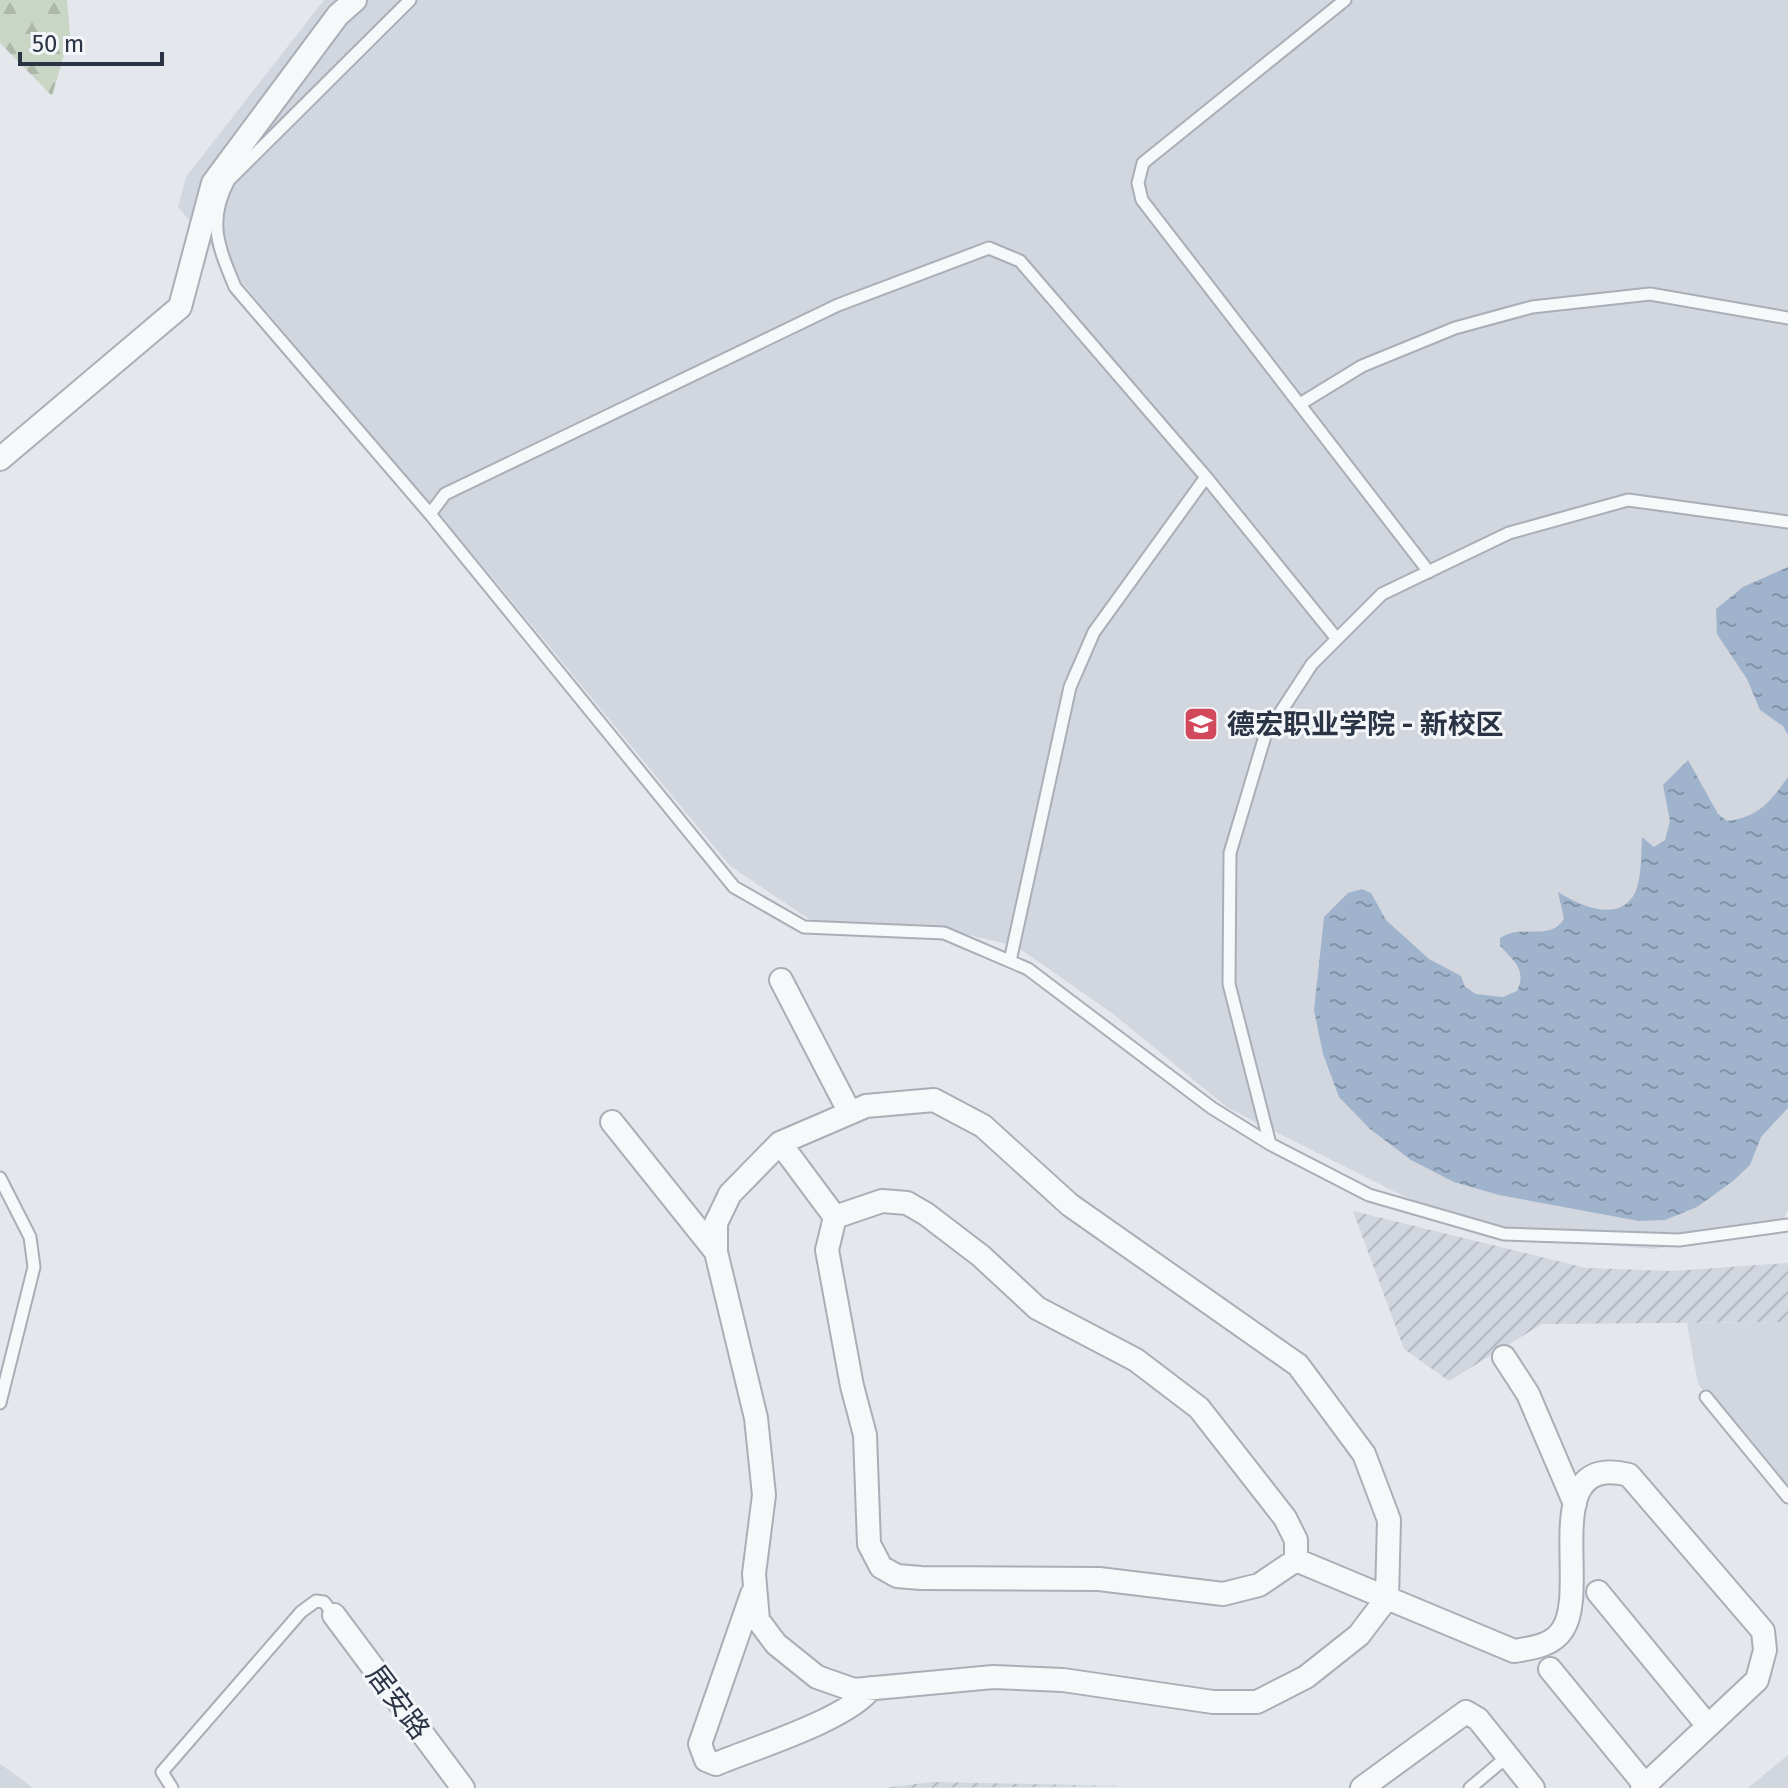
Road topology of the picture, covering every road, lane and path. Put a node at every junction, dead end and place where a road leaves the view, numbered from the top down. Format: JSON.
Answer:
{"nodes":[{"id":1,"x":355,"y":0,"type":"edge"},
{"id":2,"x":410,"y":0,"type":"edge"},
{"id":3,"x":1345,"y":0,"type":"edge"},
{"id":4,"x":1788,"y":318,"type":"edge"},
{"id":5,"x":1300,"y":404,"type":"junction"},
{"id":6,"x":0,"y":459,"type":"edge"},
{"id":7,"x":1206,"y":477,"type":"junction"},
{"id":8,"x":430,"y":514,"type":"junction"},
{"id":9,"x":1788,"y":522,"type":"edge"},
{"id":10,"x":1429,"y":572,"type":"junction"},
{"id":11,"x":1337,"y":639,"type":"junction"},
{"id":12,"x":1010,"y":961,"type":"junction"},
{"id":13,"x":781,"y":980,"type":"dead end"},
{"id":14,"x":850,"y":1113,"type":"junction"},
{"id":15,"x":612,"y":1122,"type":"dead end"},
{"id":16,"x":780,"y":1143,"type":"junction"},
{"id":17,"x":1270,"y":1144,"type":"junction"},
{"id":18,"x":0,"y":1178,"type":"edge"},
{"id":19,"x":835,"y":1217,"type":"junction"},
{"id":20,"x":1788,"y":1225,"type":"edge"},
{"id":21,"x":716,"y":1252,"type":"junction"},
{"id":22,"x":1504,"y":1357,"type":"dead end"},
{"id":23,"x":1706,"y":1397,"type":"dead end"},
{"id":24,"x":0,"y":1403,"type":"edge"},
{"id":25,"x":1788,"y":1497,"type":"edge"},
{"id":26,"x":1575,"y":1504,"type":"junction"},
{"id":27,"x":1296,"y":1560,"type":"junction"},
{"id":28,"x":755,"y":1585,"type":"junction"},
{"id":29,"x":1598,"y":1592,"type":"dead end"},
{"id":30,"x":1387,"y":1598,"type":"junction"},
{"id":31,"x":334,"y":1615,"type":"joint"},
{"id":32,"x":1550,"y":1669,"type":"dead end"},
{"id":33,"x":871,"y":1688,"type":"junction"},
{"id":34,"x":1708,"y":1726,"type":"junction"},
{"id":35,"x":1508,"y":1756,"type":"junction"},
{"id":36,"x":1643,"y":1786,"type":"edge"},
{"id":37,"x":172,"y":1788,"type":"edge"},
{"id":38,"x":463,"y":1788,"type":"edge"},
{"id":39,"x":1362,"y":1788,"type":"edge"},
{"id":40,"x":1470,"y":1788,"type":"edge"},
{"id":41,"x":1533,"y":1788,"type":"edge"}],
"edges":[{"from":1,"to":6,"type":"street"},
{"from":2,"to":8,"type":"lane"},
{"from":3,"to":5,"type":"lane"},
{"from":4,"to":5,"type":"lane"},
{"from":5,"to":10,"type":"lane"},
{"from":7,"to":8,"type":"lane"},
{"from":7,"to":11,"type":"lane"},
{"from":7,"to":12,"type":"lane"},
{"from":8,"to":12,"type":"lane"},
{"from":9,"to":10,"type":"lane"},
{"from":10,"to":11,"type":"lane"},
{"from":11,"to":17,"type":"lane"},
{"from":12,"to":17,"type":"lane"},
{"from":13,"to":14,"type":"street"},
{"from":14,"to":16,"type":"street"},
{"from":14,"to":30,"type":"street"},
{"from":15,"to":21,"type":"street"},
{"from":16,"to":19,"type":"street"},
{"from":16,"to":21,"type":"street"},
{"from":17,"to":20,"type":"lane"},
{"from":18,"to":24,"type":"lane"},
{"from":19,"to":27,"type":"street"},
{"from":19,"to":27,"type":"street"},
{"from":21,"to":28,"type":"street"},
{"from":22,"to":26,"type":"street"},
{"from":23,"to":25,"type":"lane"},
{"from":26,"to":30,"type":"street"},
{"from":26,"to":34,"type":"street"},
{"from":27,"to":30,"type":"street"},
{"from":28,"to":33,"type":"street"},
{"from":28,"to":33,"type":"street"},
{"from":29,"to":34,"type":"street"},
{"from":30,"to":33,"type":"street"},
{"from":31,"to":37,"type":"lane"},
{"from":31,"to":38,"type":"street","name":"居安路"},
{"from":32,"to":36,"type":"street"},
{"from":34,"to":36,"type":"street"},
{"from":35,"to":39,"type":"street"},
{"from":35,"to":40,"type":"lane"},
{"from":35,"to":41,"type":"street"}]}
